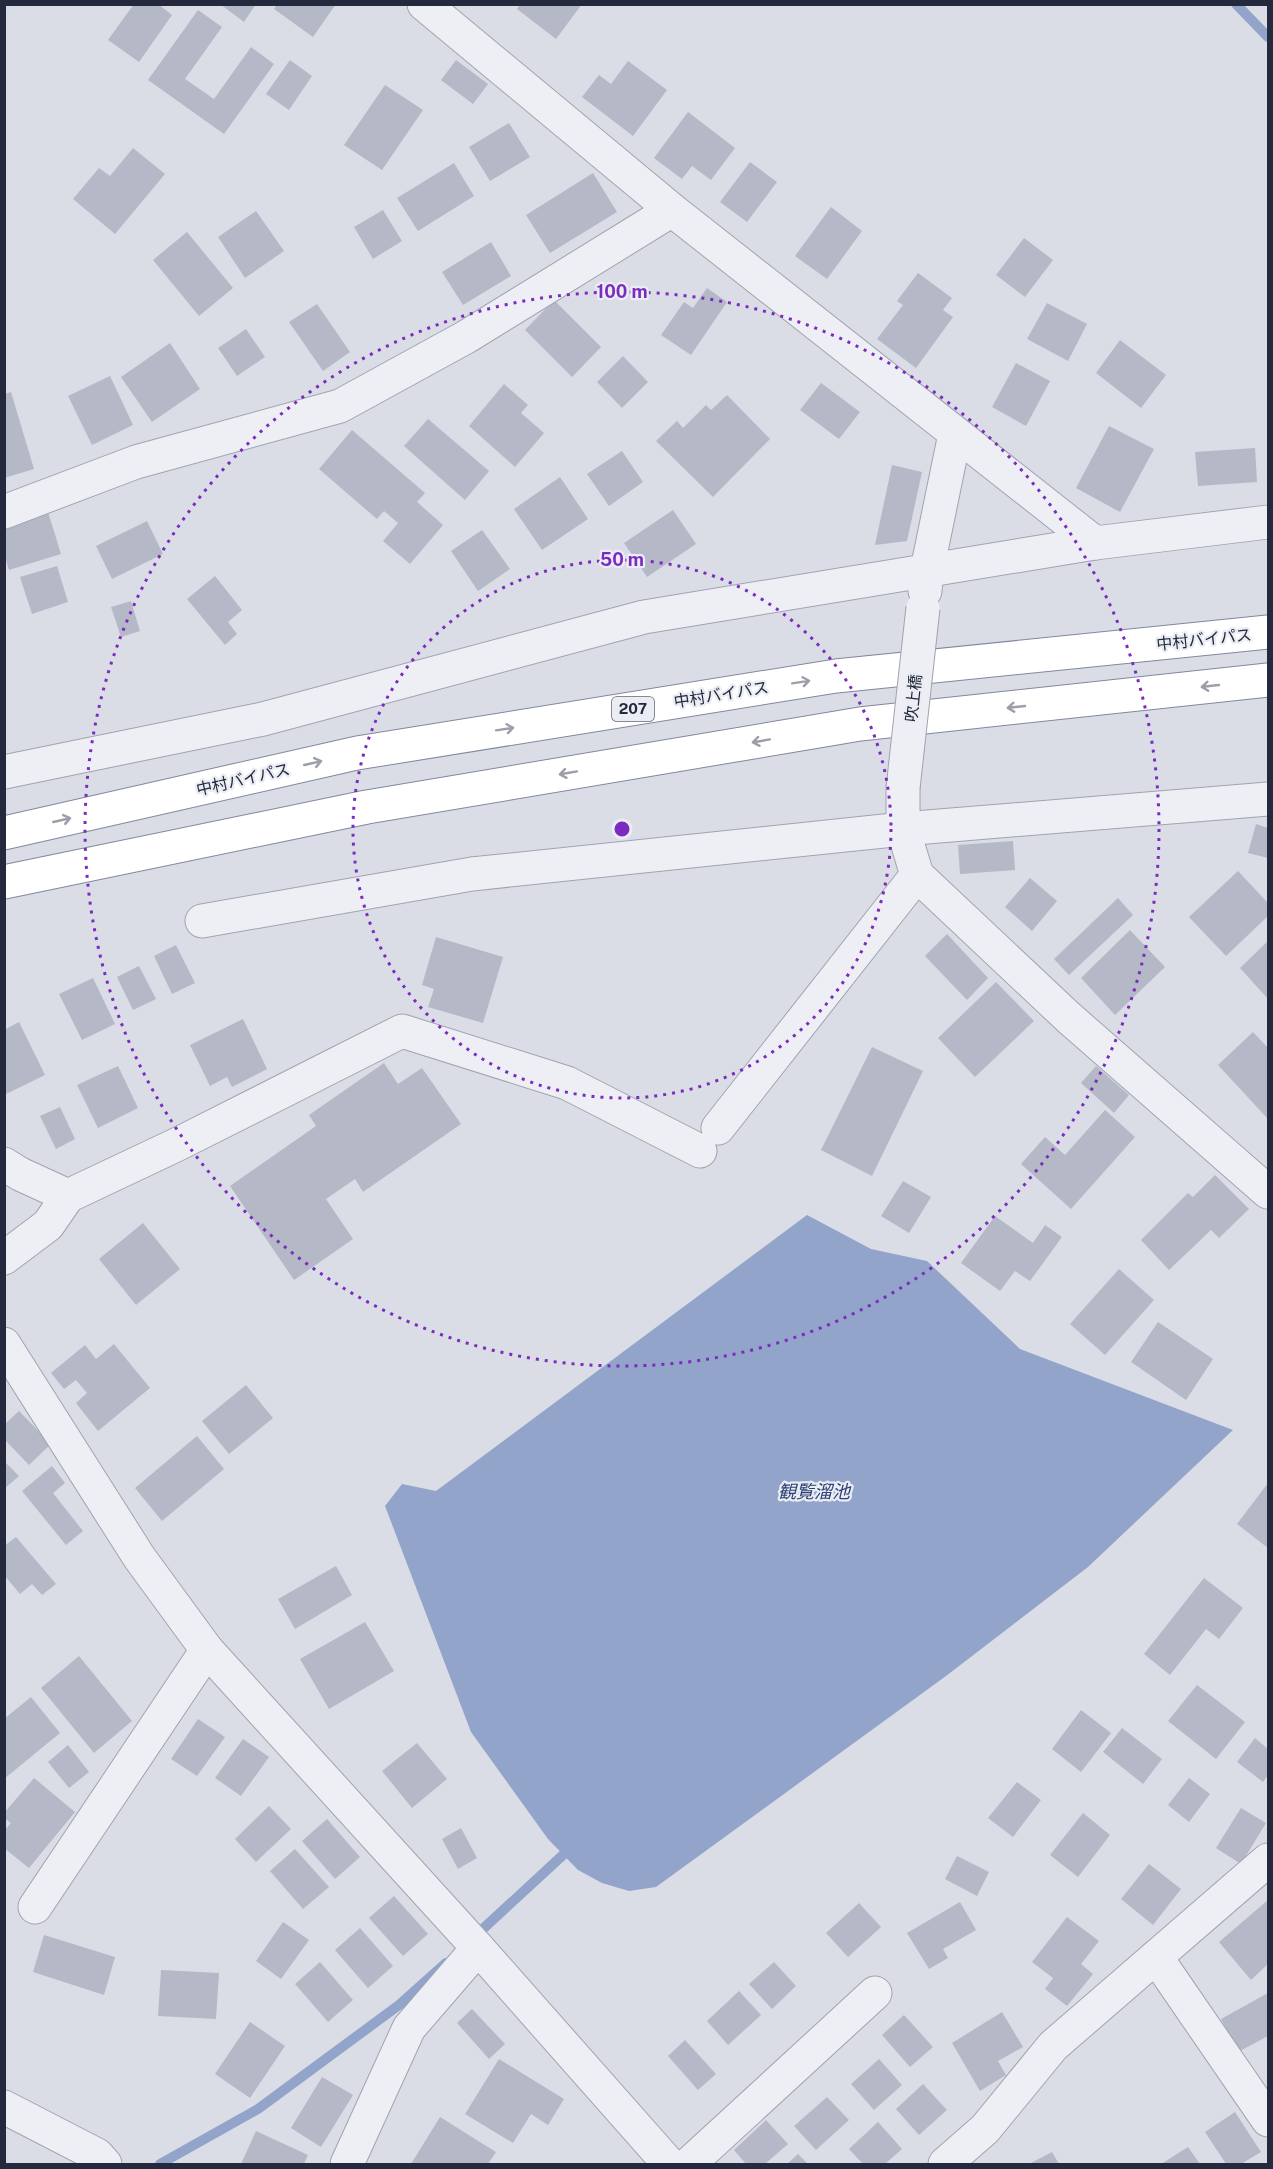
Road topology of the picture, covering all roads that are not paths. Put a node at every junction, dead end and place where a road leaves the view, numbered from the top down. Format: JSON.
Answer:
{"nodes":[{"id":1,"x":424,"y":4,"type":"edge"},
{"id":2,"x":672,"y":210,"type":"junction"},
{"id":3,"x":955,"y":434,"type":"junction"},
{"id":4,"x":4,"y":512,"type":"edge"},
{"id":5,"x":1269,"y":522,"type":"edge"},
{"id":6,"x":1095,"y":543,"type":"junction"},
{"id":7,"x":927,"y":570,"type":"junction"},
{"id":8,"x":1269,"y":632,"type":"edge"},
{"id":9,"x":1269,"y":680,"type":"edge"},
{"id":10,"x":4,"y":772,"type":"edge"},
{"id":11,"x":1269,"y":799,"type":"edge"},
{"id":12,"x":903,"y":830,"type":"junction"},
{"id":13,"x":4,"y":833,"type":"edge"},
{"id":14,"x":917,"y":875,"type":"junction"},
{"id":15,"x":4,"y":882,"type":"edge"},
{"id":16,"x":202,"y":921,"type":"dead end"},
{"id":17,"x":4,"y":1164,"type":"edge"},
{"id":18,"x":1269,"y":1192,"type":"edge"},
{"id":19,"x":68,"y":1196,"type":"junction"},
{"id":20,"x":4,"y":1258,"type":"edge"},
{"id":21,"x":4,"y":1344,"type":"edge"},
{"id":22,"x":207,"y":1650,"type":"junction"},
{"id":23,"x":1269,"y":1860,"type":"edge"},
{"id":24,"x":35,"y":1907,"type":"dead end"},
{"id":25,"x":469,"y":1938,"type":"junction"},
{"id":26,"x":1156,"y":1957,"type":"junction"},
{"id":27,"x":875,"y":1993,"type":"dead end"},
{"id":28,"x":4,"y":2107,"type":"edge"},
{"id":29,"x":1269,"y":2120,"type":"edge"},
{"id":30,"x":105,"y":2164,"type":"edge"},
{"id":31,"x":347,"y":2164,"type":"edge"},
{"id":32,"x":669,"y":2164,"type":"edge"},
{"id":33,"x":689,"y":2164,"type":"edge"},
{"id":34,"x":945,"y":2164,"type":"edge"}],
"edges":[{"from":1,"to":2,"type":"street"},
{"from":2,"to":3,"type":"street"},
{"from":2,"to":4,"type":"street"},
{"from":3,"to":6,"type":"street"},
{"from":3,"to":7,"type":"street","name":"吹上橋"},
{"from":5,"to":6,"type":"street"},
{"from":6,"to":7,"type":"street"},
{"from":7,"to":10,"type":"street"},
{"from":7,"to":12,"type":"street","name":"吹上橋","bridge":true},
{"from":13,"to":8,"type":"highway","name":"中村バイパス","number":"207","one_way":true},
{"from":9,"to":15,"type":"highway","one_way":true},
{"from":11,"to":12,"type":"street"},
{"from":12,"to":14,"type":"street","name":"吹上橋"},
{"from":12,"to":16,"type":"street"},
{"from":14,"to":18,"type":"street"},
{"from":14,"to":19,"type":"street"},
{"from":17,"to":19,"type":"street"},
{"from":19,"to":20,"type":"street"},
{"from":21,"to":22,"type":"street"},
{"from":22,"to":24,"type":"street"},
{"from":22,"to":25,"type":"street"},
{"from":23,"to":26,"type":"street"},
{"from":25,"to":31,"type":"street"},
{"from":25,"to":32,"type":"street"},
{"from":26,"to":29,"type":"street"},
{"from":26,"to":34,"type":"street"},
{"from":27,"to":33,"type":"street"},
{"from":28,"to":30,"type":"street"}]}
